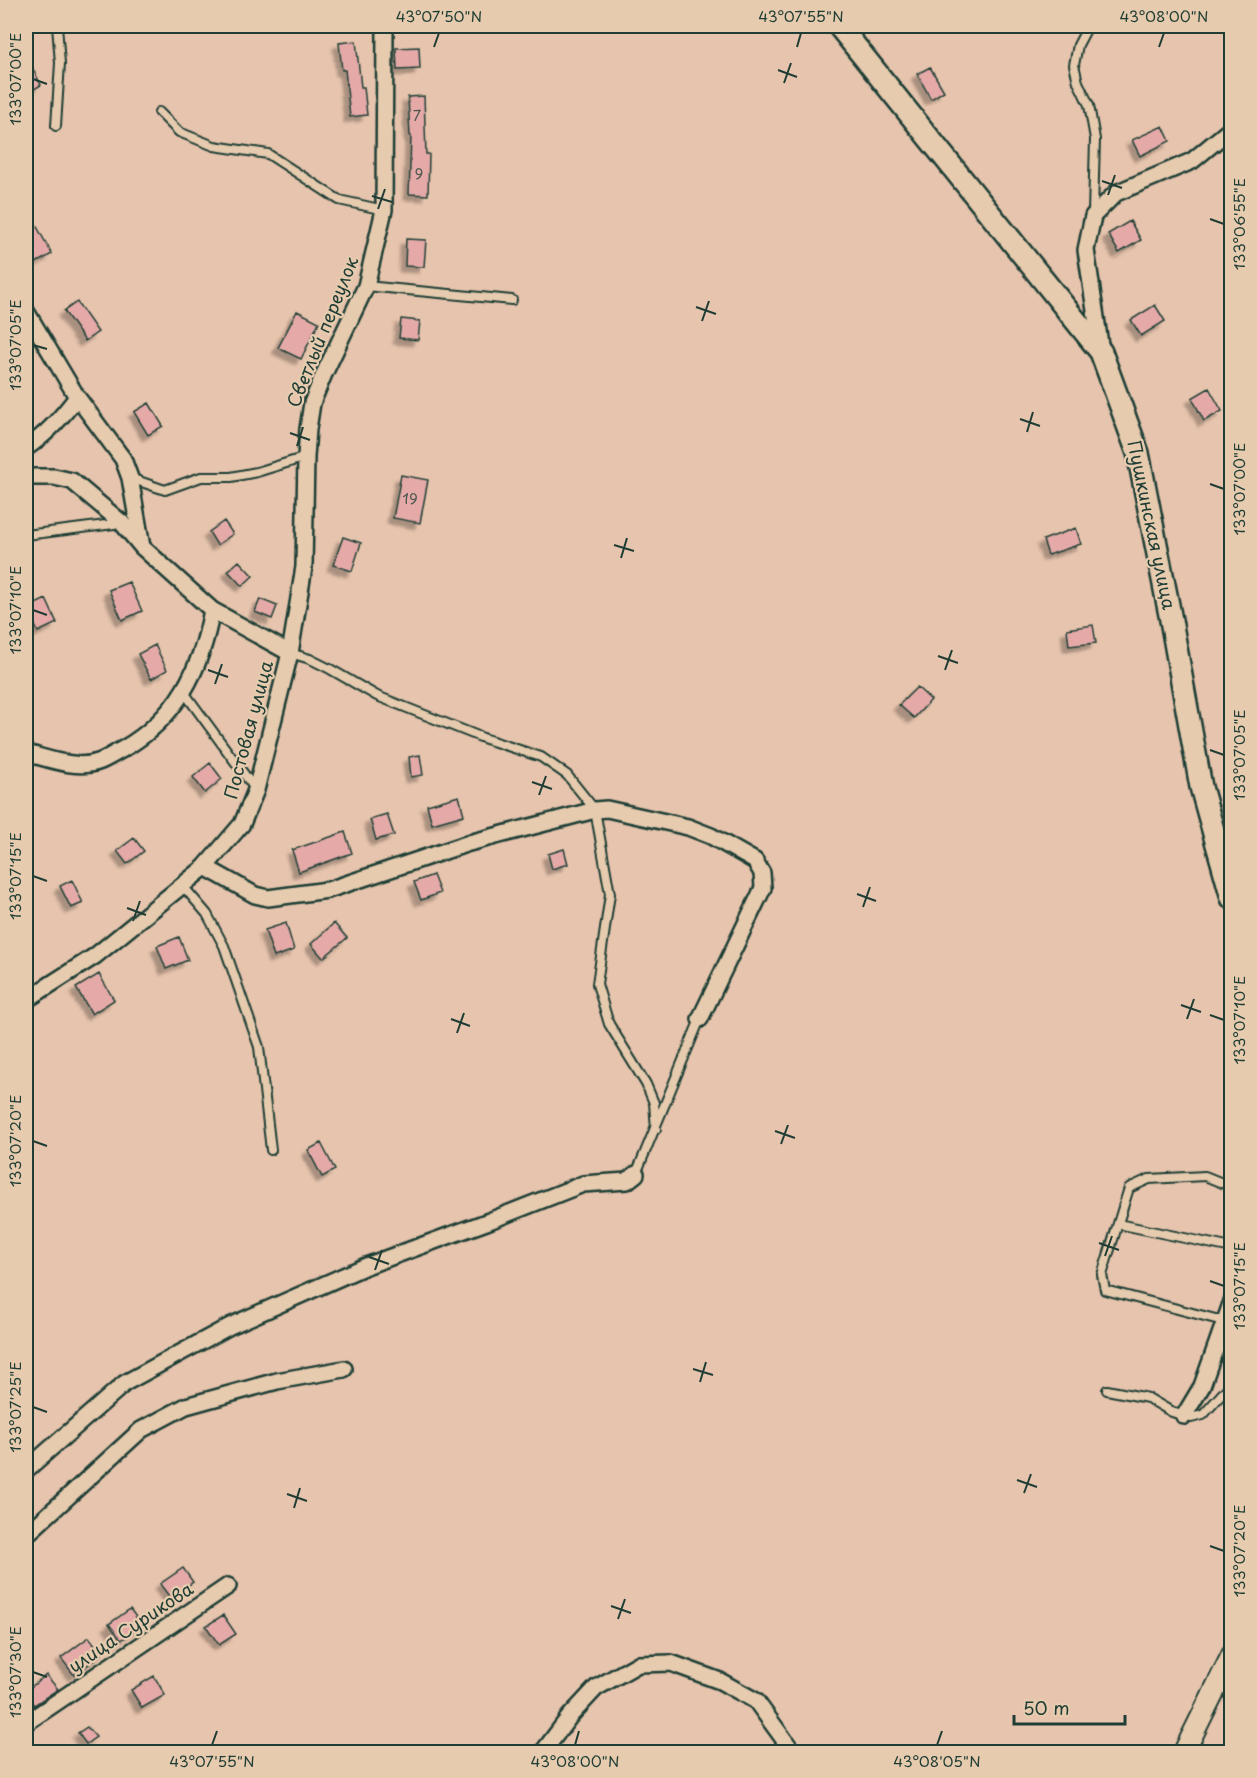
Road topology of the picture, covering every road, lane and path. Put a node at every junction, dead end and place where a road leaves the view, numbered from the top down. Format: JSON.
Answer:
{"nodes":[{"id":1,"x":57,"y":26,"type":"edge"},
{"id":2,"x":385,"y":26,"type":"edge"},
{"id":3,"x":839,"y":26,"type":"edge"},
{"id":4,"x":1088,"y":26,"type":"edge"},
{"id":5,"x":159,"y":112,"type":"dead end"},
{"id":6,"x":56,"y":126,"type":"dead end"},
{"id":7,"x":1232,"y":128,"type":"edge"},
{"id":8,"x":384,"y":210,"type":"junction"},
{"id":9,"x":1093,"y":216,"type":"junction"},
{"id":10,"x":366,"y":286,"type":"junction"},
{"id":11,"x":512,"y":300,"type":"dead end"},
{"id":12,"x":26,"y":311,"type":"edge"},
{"id":13,"x":1101,"y":352,"type":"junction"},
{"id":14,"x":76,"y":397,"type":"junction"},
{"id":15,"x":26,"y":448,"type":"edge"},
{"id":16,"x":306,"y":457,"type":"junction"},
{"id":17,"x":26,"y":477,"type":"edge"},
{"id":18,"x":130,"y":478,"type":"junction"},
{"id":19,"x":122,"y":523,"type":"junction"},
{"id":20,"x":26,"y":535,"type":"edge"},
{"id":21,"x":142,"y":547,"type":"junction"},
{"id":22,"x":212,"y":610,"type":"junction"},
{"id":23,"x":290,"y":653,"type":"junction"},
{"id":24,"x":184,"y":692,"type":"junction"},
{"id":25,"x":26,"y":753,"type":"edge"},
{"id":26,"x":256,"y":790,"type":"junction"},
{"id":27,"x":595,"y":810,"type":"junction"},
{"id":28,"x":205,"y":867,"type":"junction"},
{"id":29,"x":183,"y":886,"type":"junction"},
{"id":30,"x":1232,"y":898,"type":"edge"},
{"id":31,"x":26,"y":1000,"type":"edge"},
{"id":32,"x":700,"y":1019,"type":"joint"},
{"id":33,"x":656,"y":1128,"type":"junction"},
{"id":34,"x":271,"y":1150,"type":"dead end"},
{"id":35,"x":636,"y":1174,"type":"joint"},
{"id":36,"x":1232,"y":1187,"type":"edge"},
{"id":37,"x":1118,"y":1224,"type":"junction"},
{"id":38,"x":1232,"y":1248,"type":"edge"},
{"id":39,"x":1232,"y":1301,"type":"edge"},
{"id":40,"x":1228,"y":1322,"type":"edge"},
{"id":41,"x":344,"y":1369,"type":"dead end"},
{"id":42,"x":1232,"y":1372,"type":"edge"},
{"id":43,"x":1232,"y":1383,"type":"edge"},
{"id":44,"x":1107,"y":1390,"type":"dead end"},
{"id":45,"x":1184,"y":1416,"type":"junction"},
{"id":46,"x":26,"y":1470,"type":"edge"},
{"id":47,"x":26,"y":1535,"type":"edge"},
{"id":48,"x":228,"y":1586,"type":"dead end"},
{"id":49,"x":1232,"y":1655,"type":"edge"},
{"id":50,"x":26,"y":1723,"type":"edge"},
{"id":51,"x":543,"y":1752,"type":"edge"},
{"id":52,"x":793,"y":1752,"type":"edge"},
{"id":53,"x":1184,"y":1752,"type":"edge"}],
"edges":[{"from":1,"to":6,"type":"lane"},
{"from":2,"to":8,"type":"street","name":"Светлый переулок"},
{"from":3,"to":13,"type":"main road","name":"Пушкинская улица"},
{"from":4,"to":9,"type":"lane"},
{"from":5,"to":8,"type":"lane"},
{"from":7,"to":9,"type":"street"},
{"from":8,"to":10,"type":"street","name":"Светлый переулок"},
{"from":9,"to":13,"type":"street"},
{"from":10,"to":11,"type":"lane"},
{"from":10,"to":16,"type":"street","name":"Светлый переулок"},
{"from":12,"to":14,"type":"street"},
{"from":13,"to":30,"type":"main road","name":"Пушкинская улица"},
{"from":14,"to":15,"type":"street"},
{"from":14,"to":18,"type":"street"},
{"from":16,"to":18,"type":"lane"},
{"from":16,"to":23,"type":"street","name":"Светлый переулок"},
{"from":17,"to":19,"type":"street"},
{"from":18,"to":21,"type":"street"},
{"from":19,"to":20,"type":"lane"},
{"from":19,"to":21,"type":"street"},
{"from":21,"to":22,"type":"street"},
{"from":22,"to":23,"type":"street"},
{"from":22,"to":24,"type":"street"},
{"from":23,"to":26,"type":"street","name":"Постовая улица"},
{"from":23,"to":27,"type":"lane"},
{"from":24,"to":25,"type":"street"},
{"from":24,"to":26,"type":"lane"},
{"from":26,"to":28,"type":"street","name":"Постовая улица"},
{"from":27,"to":28,"type":"street"},
{"from":27,"to":32,"type":"street"},
{"from":27,"to":33,"type":"lane"},
{"from":28,"to":29,"type":"street","name":"Постовая улица"},
{"from":29,"to":31,"type":"street","name":"Постовая улица"},
{"from":29,"to":34,"type":"lane"},
{"from":32,"to":33,"type":"lane"},
{"from":33,"to":35,"type":"lane"},
{"from":35,"to":46,"type":"street"},
{"from":36,"to":37,"type":"lane"},
{"from":37,"to":38,"type":"lane"},
{"from":37,"to":40,"type":"lane"},
{"from":39,"to":40,"type":"street"},
{"from":40,"to":42,"type":"lane"},
{"from":40,"to":45,"type":"street"},
{"from":41,"to":47,"type":"street"},
{"from":43,"to":45,"type":"lane"},
{"from":44,"to":45,"type":"lane"},
{"from":48,"to":50,"type":"street","name":"улица Сурикова"},
{"from":49,"to":53,"type":"street"},
{"from":51,"to":52,"type":"street"}]}
